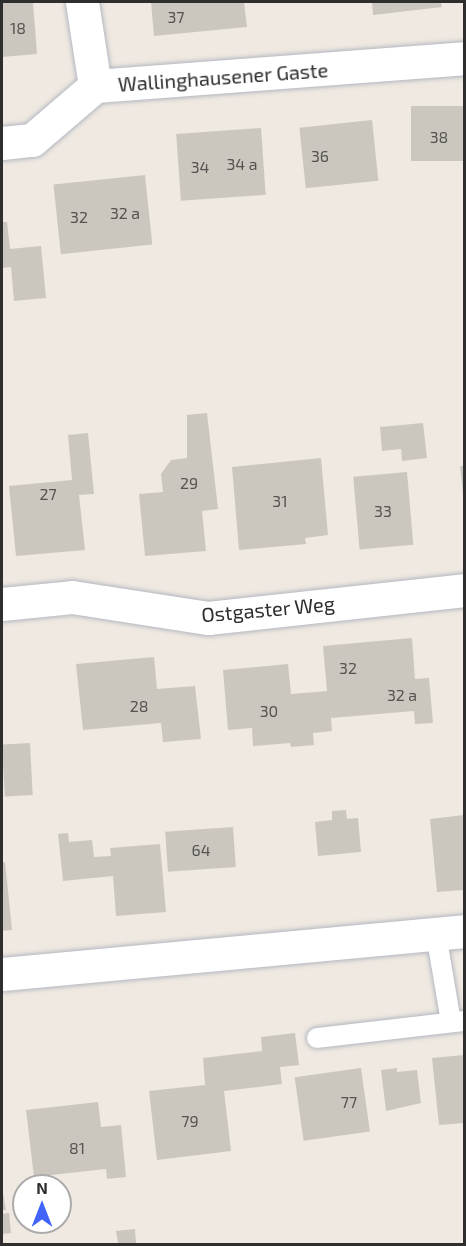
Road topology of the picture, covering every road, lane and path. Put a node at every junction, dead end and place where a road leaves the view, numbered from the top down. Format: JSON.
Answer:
{"nodes":[{"id":1,"x":82,"y":2,"type":"edge"},
{"id":2,"x":465,"y":57,"type":"edge"},
{"id":3,"x":94,"y":86,"type":"junction"},
{"id":4,"x":2,"y":143,"type":"edge"},
{"id":5,"x":465,"y":590,"type":"edge"},
{"id":6,"x":2,"y":604,"type":"edge"},
{"id":7,"x":450,"y":932,"type":"edge"},
{"id":8,"x":2,"y":974,"type":"edge"},
{"id":9,"x":458,"y":1021,"type":"edge"},
{"id":10,"x":317,"y":1038,"type":"dead end"}],
"edges":[{"from":1,"to":3,"type":"street"},
{"from":2,"to":3,"type":"street","name":"Wallinghausener Gaste"},
{"from":3,"to":4,"type":"street","name":"Wallinghausener Gaste"},
{"from":5,"to":6,"type":"street","name":"Ostgaster Weg"},
{"from":7,"to":8,"type":"street"},
{"from":7,"to":9,"type":"lane"},
{"from":9,"to":10,"type":"lane"}]}
